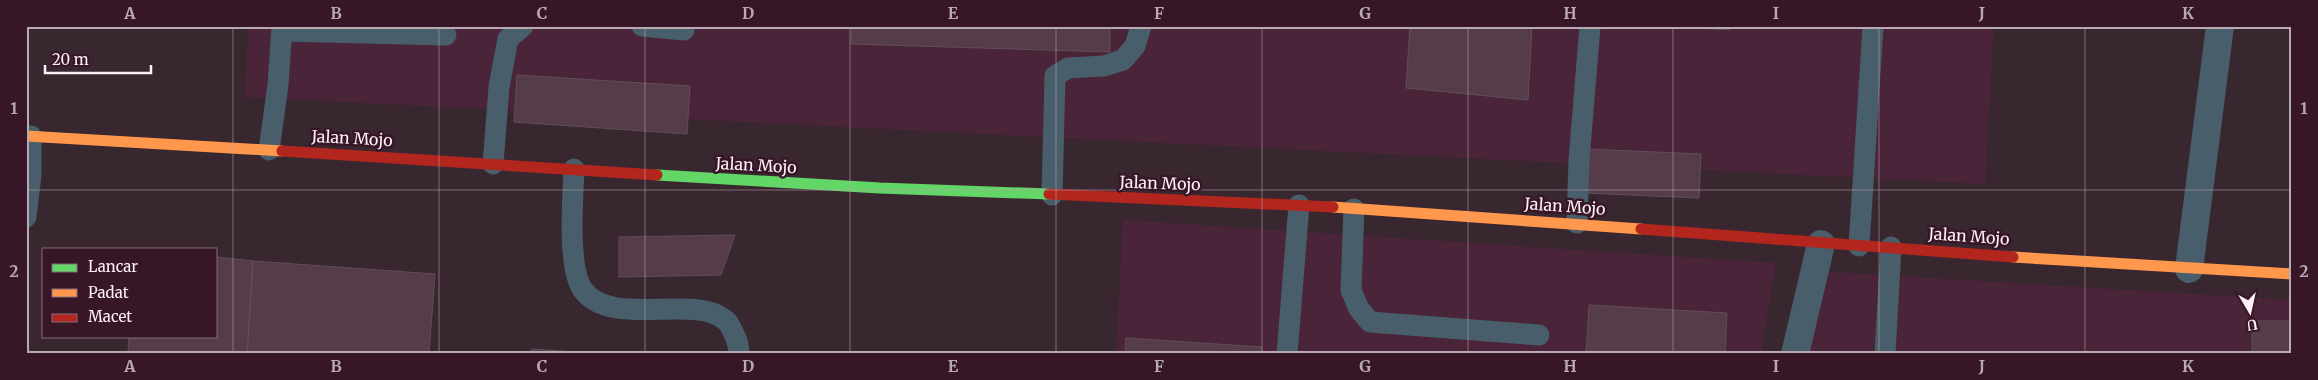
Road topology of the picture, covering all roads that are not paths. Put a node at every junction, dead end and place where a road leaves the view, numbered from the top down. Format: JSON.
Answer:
{"nodes":[{"id":1,"x":523,"y":26,"type":"edge"},
{"id":2,"x":642,"y":26,"type":"edge"},
{"id":3,"x":1141,"y":26,"type":"edge"},
{"id":4,"x":1590,"y":26,"type":"edge"},
{"id":5,"x":1873,"y":26,"type":"edge"},
{"id":6,"x":2220,"y":26,"type":"edge"},
{"id":7,"x":282,"y":29,"type":"edge"},
{"id":8,"x":684,"y":30,"type":"dead end"},
{"id":9,"x":446,"y":35,"type":"dead end"},
{"id":10,"x":29,"y":136,"type":"edge"},
{"id":11,"x":268,"y":150,"type":"junction"},
{"id":12,"x":494,"y":164,"type":"junction"},
{"id":13,"x":574,"y":169,"type":"junction"},
{"id":14,"x":1052,"y":195,"type":"junction"},
{"id":15,"x":1299,"y":205,"type":"junction"},
{"id":16,"x":1354,"y":209,"type":"junction"},
{"id":17,"x":26,"y":217,"type":"edge"},
{"id":18,"x":1577,"y":223,"type":"junction"},
{"id":19,"x":1821,"y":244,"type":"junction"},
{"id":20,"x":1859,"y":246,"type":"junction"},
{"id":21,"x":1891,"y":247,"type":"junction"},
{"id":22,"x":2189,"y":269,"type":"junction"},
{"id":23,"x":2292,"y":274,"type":"edge"},
{"id":24,"x":1539,"y":335,"type":"dead end"},
{"id":25,"x":739,"y":354,"type":"edge"},
{"id":26,"x":1287,"y":354,"type":"edge"},
{"id":27,"x":1795,"y":354,"type":"edge"},
{"id":28,"x":1885,"y":354,"type":"edge"}],
"edges":[{"from":1,"to":12,"type":"lane"},
{"from":2,"to":8,"type":"lane"},
{"from":3,"to":14,"type":"lane"},
{"from":4,"to":18,"type":"lane"},
{"from":5,"to":20,"type":"lane"},
{"from":6,"to":22,"type":"street"},
{"from":7,"to":9,"type":"lane"},
{"from":7,"to":11,"type":"lane"},
{"from":10,"to":11,"type":"street","name":"Jalan Mojo"},
{"from":10,"to":17,"type":"lane"},
{"from":11,"to":12,"type":"street","name":"Jalan Mojo"},
{"from":12,"to":13,"type":"street","name":"Jalan Mojo"},
{"from":13,"to":14,"type":"street","name":"Jalan Mojo"},
{"from":13,"to":25,"type":"lane"},
{"from":14,"to":15,"type":"street","name":"Jalan Mojo"},
{"from":15,"to":16,"type":"street","name":"Jalan Mojo"},
{"from":15,"to":26,"type":"lane"},
{"from":16,"to":18,"type":"street","name":"Jalan Mojo"},
{"from":16,"to":24,"type":"lane"},
{"from":18,"to":19,"type":"street","name":"Jalan Mojo"},
{"from":19,"to":20,"type":"street","name":"Jalan Mojo"},
{"from":19,"to":27,"type":"street"},
{"from":20,"to":21,"type":"street","name":"Jalan Mojo"},
{"from":21,"to":22,"type":"street","name":"Jalan Mojo"},
{"from":21,"to":28,"type":"lane"},
{"from":22,"to":23,"type":"street","name":"Jalan Mojo"}]}
